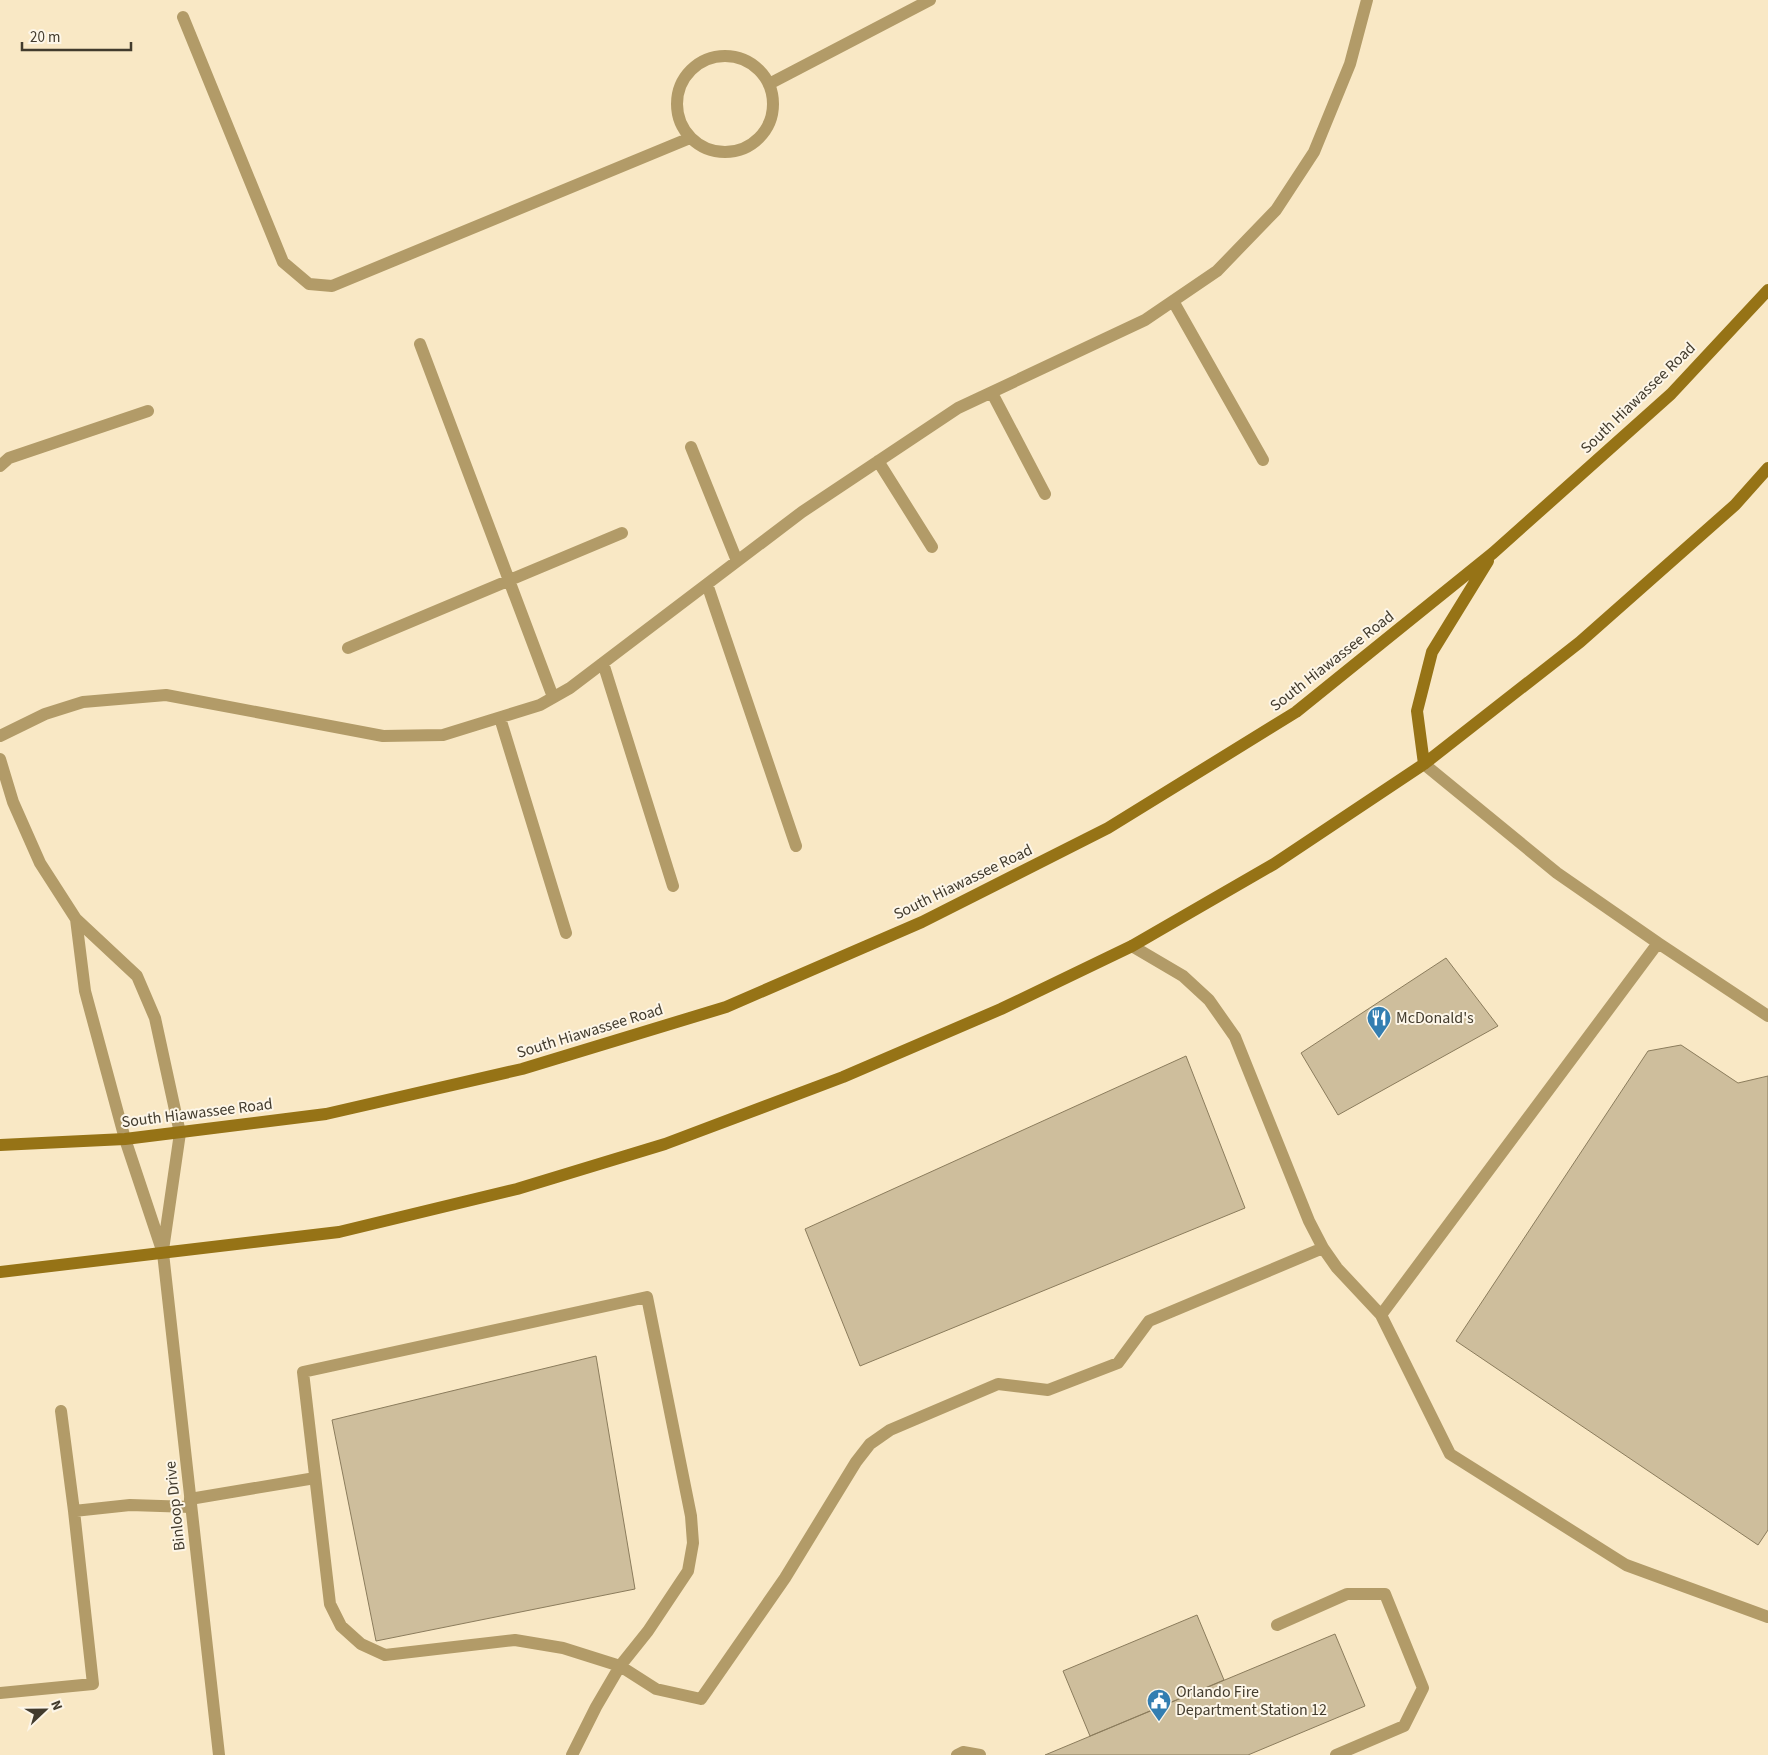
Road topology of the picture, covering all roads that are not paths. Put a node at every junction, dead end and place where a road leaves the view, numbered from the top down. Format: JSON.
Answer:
{"nodes":[{"id":1,"x":930,"y":0,"type":"edge"},
{"id":2,"x":1367,"y":0,"type":"edge"},
{"id":3,"x":183,"y":17,"type":"dead end"},
{"id":4,"x":769,"y":84,"type":"junction"},
{"id":5,"x":690,"y":138,"type":"junction"},
{"id":6,"x":1768,"y":290,"type":"edge"},
{"id":7,"x":1173,"y":301,"type":"junction"},
{"id":8,"x":420,"y":344,"type":"dead end"},
{"id":9,"x":992,"y":392,"type":"junction"},
{"id":10,"x":148,"y":411,"type":"dead end"},
{"id":11,"x":691,"y":447,"type":"dead end"},
{"id":12,"x":1263,"y":460,"type":"dead end"},
{"id":13,"x":878,"y":462,"type":"junction"},
{"id":14,"x":0,"y":466,"type":"edge"},
{"id":15,"x":1768,"y":468,"type":"edge"},
{"id":16,"x":1045,"y":494,"type":"dead end"},
{"id":17,"x":622,"y":533,"type":"dead end"},
{"id":18,"x":932,"y":547,"type":"dead end"},
{"id":19,"x":1493,"y":553,"type":"junction"},
{"id":20,"x":737,"y":561,"type":"junction"},
{"id":21,"x":509,"y":581,"type":"junction"},
{"id":22,"x":707,"y":584,"type":"junction"},
{"id":23,"x":348,"y":648,"type":"dead end"},
{"id":24,"x":602,"y":663,"type":"junction"},
{"id":25,"x":553,"y":698,"type":"junction"},
{"id":26,"x":500,"y":718,"type":"junction"},
{"id":27,"x":0,"y":736,"type":"edge"},
{"id":28,"x":0,"y":759,"type":"edge"},
{"id":29,"x":1424,"y":764,"type":"junction"},
{"id":30,"x":796,"y":846,"type":"dead end"},
{"id":31,"x":673,"y":886,"type":"dead end"},
{"id":32,"x":76,"y":919,"type":"junction"},
{"id":33,"x":566,"y":932,"type":"dead end"},
{"id":34,"x":1658,"y":943,"type":"junction"},
{"id":35,"x":1132,"y":946,"type":"junction"},
{"id":36,"x":1768,"y":1016,"type":"edge"},
{"id":37,"x":180,"y":1133,"type":"junction"},
{"id":38,"x":125,"y":1139,"type":"junction"},
{"id":39,"x":0,"y":1145,"type":"edge"},
{"id":40,"x":1323,"y":1248,"type":"junction"},
{"id":41,"x":163,"y":1253,"type":"junction"},
{"id":42,"x":0,"y":1272,"type":"edge"},
{"id":43,"x":1381,"y":1315,"type":"junction"},
{"id":44,"x":61,"y":1411,"type":"dead end"},
{"id":45,"x":315,"y":1478,"type":"junction"},
{"id":46,"x":191,"y":1503,"type":"junction"},
{"id":47,"x":74,"y":1512,"type":"junction"},
{"id":48,"x":1768,"y":1617,"type":"edge"},
{"id":49,"x":1277,"y":1625,"type":"dead end"},
{"id":50,"x":620,"y":1666,"type":"junction"},
{"id":51,"x":0,"y":1693,"type":"edge"},
{"id":52,"x":219,"y":1755,"type":"edge"},
{"id":53,"x":572,"y":1755,"type":"edge"},
{"id":54,"x":957,"y":1755,"type":"edge"},
{"id":55,"x":980,"y":1755,"type":"edge"},
{"id":56,"x":1336,"y":1755,"type":"edge"}],
"edges":[{"from":1,"to":4,"type":"street"},
{"from":2,"to":7,"type":"street"},
{"from":3,"to":5,"type":"street"},
{"from":4,"to":5,"type":"street"},
{"from":4,"to":5,"type":"street"},
{"from":6,"to":19,"type":"street","name":"South Hiawassee Road"},
{"from":7,"to":9,"type":"street"},
{"from":7,"to":12,"type":"street"},
{"from":8,"to":21,"type":"street"},
{"from":9,"to":13,"type":"street"},
{"from":9,"to":16,"type":"street"},
{"from":10,"to":14,"type":"street"},
{"from":11,"to":20,"type":"street"},
{"from":13,"to":18,"type":"street"},
{"from":13,"to":20,"type":"street"},
{"from":15,"to":29,"type":"street"},
{"from":17,"to":21,"type":"street"},
{"from":19,"to":29,"type":"street"},
{"from":19,"to":37,"type":"street","name":"South Hiawassee Road"},
{"from":20,"to":22,"type":"street"},
{"from":21,"to":23,"type":"street"},
{"from":21,"to":25,"type":"street"},
{"from":22,"to":24,"type":"street"},
{"from":22,"to":30,"type":"street"},
{"from":24,"to":25,"type":"street"},
{"from":24,"to":31,"type":"street"},
{"from":25,"to":26,"type":"street"},
{"from":26,"to":27,"type":"street"},
{"from":26,"to":33,"type":"street"},
{"from":28,"to":32,"type":"street"},
{"from":29,"to":34,"type":"street"},
{"from":29,"to":35,"type":"street"},
{"from":32,"to":37,"type":"street"},
{"from":32,"to":38,"type":"street"},
{"from":34,"to":36,"type":"street"},
{"from":34,"to":43,"type":"street"},
{"from":35,"to":40,"type":"street"},
{"from":35,"to":41,"type":"street"},
{"from":37,"to":38,"type":"street","name":"South Hiawassee Road"},
{"from":37,"to":41,"type":"street"},
{"from":38,"to":39,"type":"street","name":"South Hiawassee Road"},
{"from":38,"to":41,"type":"street"},
{"from":40,"to":43,"type":"street"},
{"from":40,"to":50,"type":"street"},
{"from":41,"to":42,"type":"street"},
{"from":41,"to":46,"type":"street","name":"Binloop Drive"},
{"from":43,"to":48,"type":"street"},
{"from":44,"to":47,"type":"street"},
{"from":45,"to":46,"type":"street"},
{"from":45,"to":50,"type":"street"},
{"from":45,"to":50,"type":"street"},
{"from":46,"to":47,"type":"street"},
{"from":46,"to":52,"type":"street","name":"Binloop Drive"},
{"from":47,"to":51,"type":"street"},
{"from":49,"to":56,"type":"street"},
{"from":50,"to":53,"type":"street"},
{"from":54,"to":55,"type":"street"}]}
